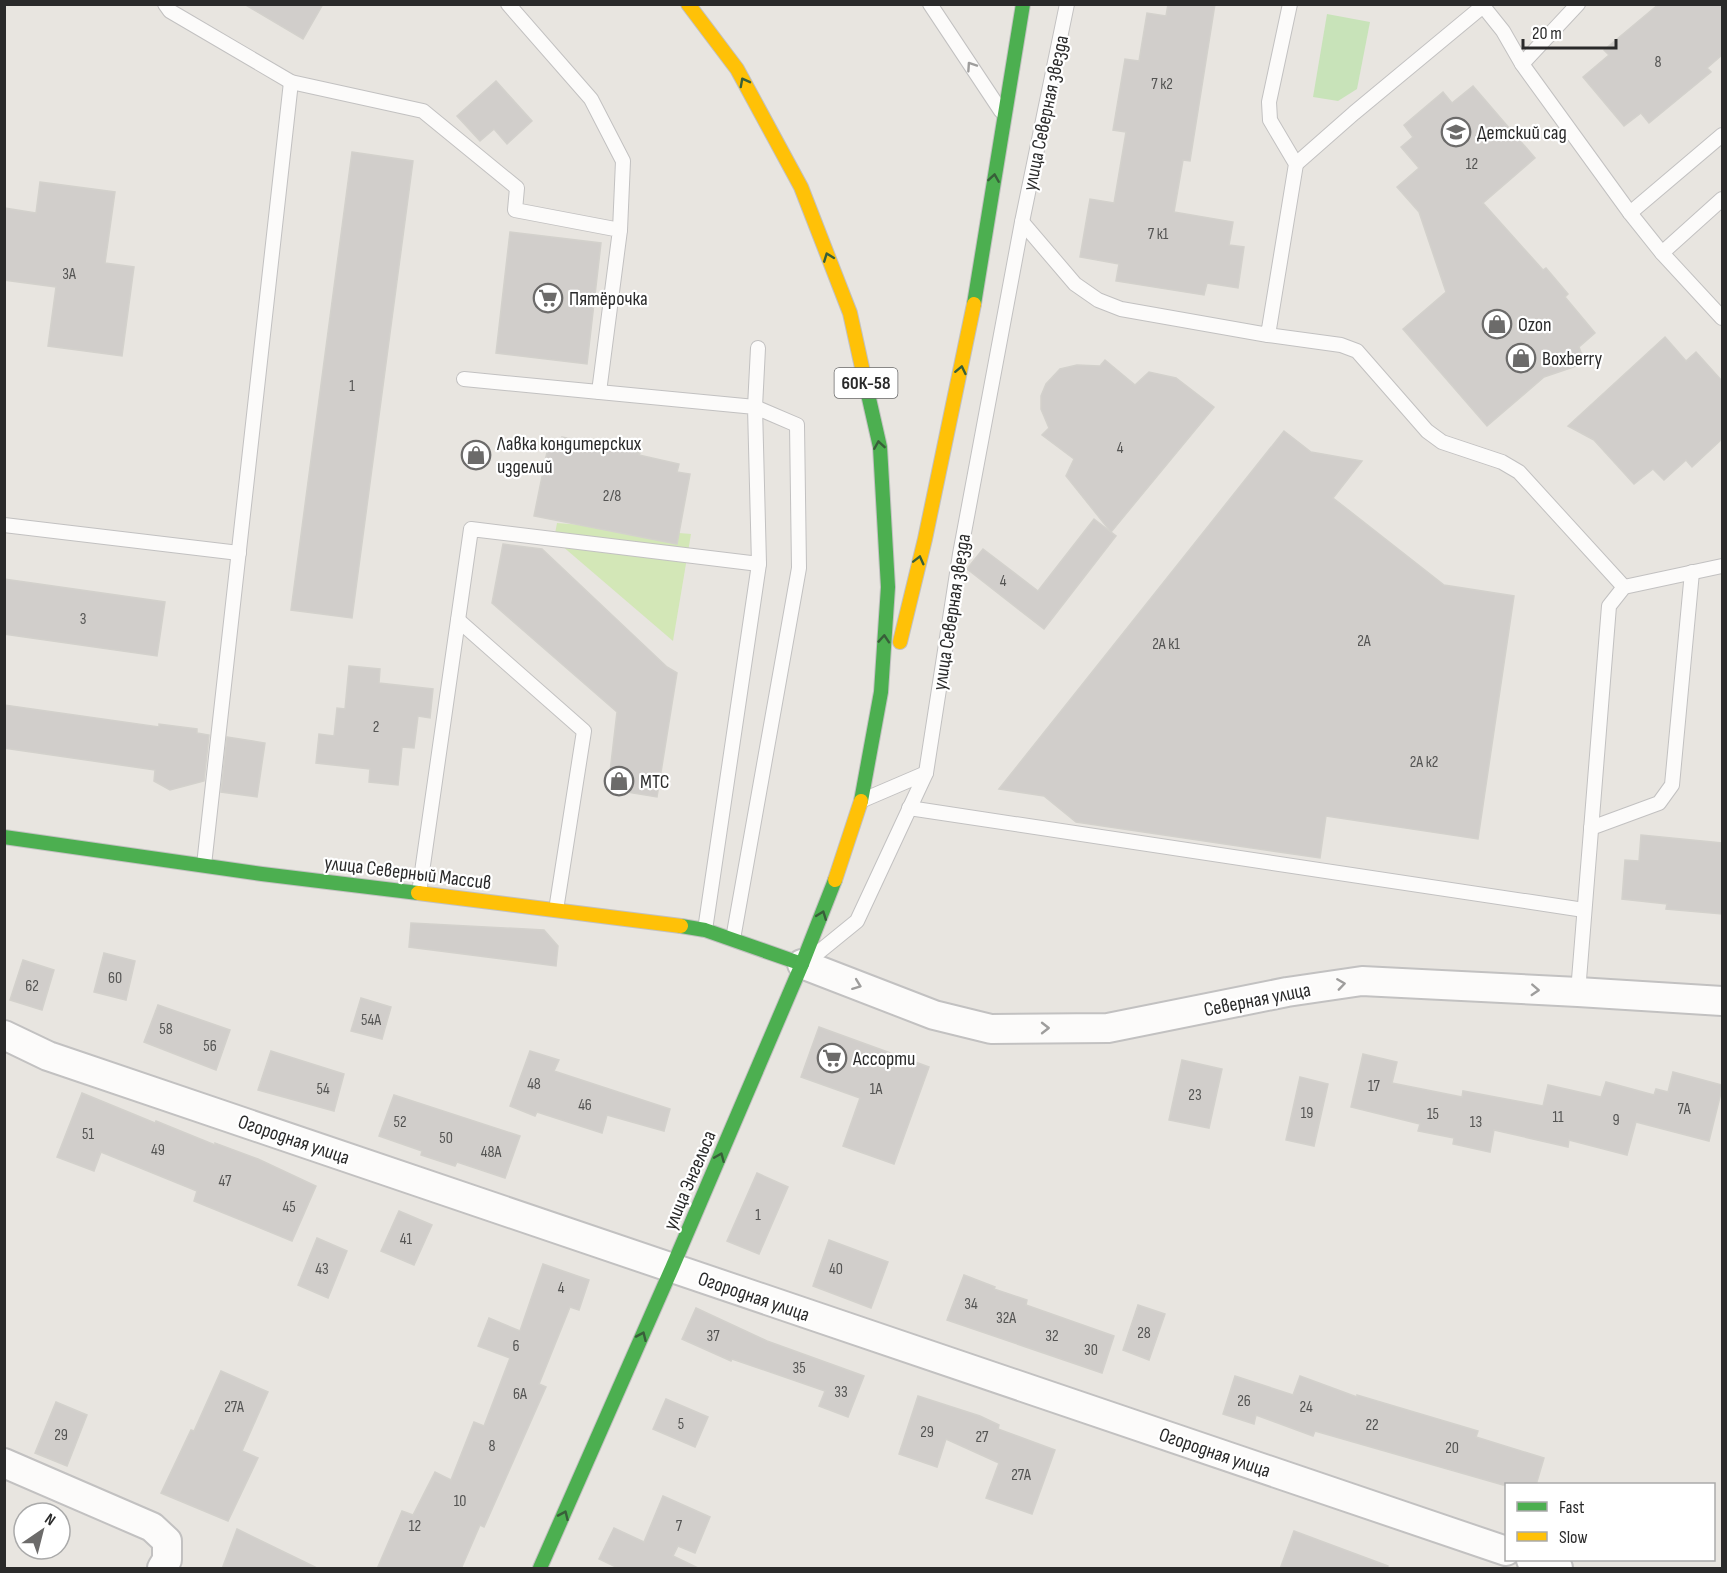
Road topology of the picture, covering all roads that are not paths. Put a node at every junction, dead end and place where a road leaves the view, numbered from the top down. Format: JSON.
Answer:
{"nodes":[{"id":1,"x":165,"y":4,"type":"edge"},
{"id":2,"x":508,"y":4,"type":"edge"},
{"id":3,"x":688,"y":4,"type":"edge"},
{"id":4,"x":930,"y":4,"type":"edge"},
{"id":5,"x":1023,"y":4,"type":"edge"},
{"id":6,"x":1067,"y":4,"type":"edge"},
{"id":7,"x":1290,"y":4,"type":"edge"},
{"id":8,"x":1578,"y":4,"type":"edge"},
{"id":9,"x":1522,"y":64,"type":"junction"},
{"id":10,"x":291,"y":82,"type":"junction"},
{"id":11,"x":1004,"y":115,"type":"junction"},
{"id":12,"x":1722,"y":135,"type":"edge"},
{"id":13,"x":1296,"y":164,"type":"junction"},
{"id":14,"x":1722,"y":199,"type":"edge"},
{"id":15,"x":1630,"y":213,"type":"junction"},
{"id":16,"x":1022,"y":222,"type":"junction"},
{"id":17,"x":620,"y":230,"type":"junction"},
{"id":18,"x":1662,"y":252,"type":"junction"},
{"id":19,"x":1722,"y":318,"type":"edge"},
{"id":20,"x":1268,"y":335,"type":"junction"},
{"id":21,"x":758,"y":348,"type":"dead end"},
{"id":22,"x":464,"y":379,"type":"dead end"},
{"id":23,"x":599,"y":392,"type":"junction"},
{"id":24,"x":755,"y":407,"type":"junction"},
{"id":25,"x":4,"y":525,"type":"edge"},
{"id":26,"x":239,"y":553,"type":"junction"},
{"id":27,"x":759,"y":564,"type":"junction"},
{"id":28,"x":1722,"y":566,"type":"edge"},
{"id":29,"x":1692,"y":572,"type":"junction"},
{"id":30,"x":1624,"y":587,"type":"junction"},
{"id":31,"x":458,"y":620,"type":"junction"},
{"id":32,"x":926,"y":773,"type":"junction"},
{"id":33,"x":861,"y":801,"type":"junction"},
{"id":34,"x":909,"y":808,"type":"junction"},
{"id":35,"x":1591,"y":828,"type":"junction"},
{"id":36,"x":4,"y":837,"type":"edge"},
{"id":37,"x":204,"y":865,"type":"junction"},
{"id":38,"x":419,"y":893,"type":"junction"},
{"id":39,"x":556,"y":910,"type":"junction"},
{"id":40,"x":1584,"y":910,"type":"junction"},
{"id":41,"x":705,"y":930,"type":"junction"},
{"id":42,"x":733,"y":939,"type":"junction"},
{"id":43,"x":802,"y":964,"type":"junction"},
{"id":44,"x":1578,"y":992,"type":"junction"},
{"id":45,"x":1722,"y":1001,"type":"edge"},
{"id":46,"x":4,"y":1035,"type":"edge"},
{"id":47,"x":672,"y":1268,"type":"junction"},
{"id":48,"x":4,"y":1462,"type":"edge"},
{"id":49,"x":1505,"y":1551,"type":"edge"},
{"id":50,"x":1535,"y":1561,"type":"edge"},
{"id":51,"x":162,"y":1569,"type":"edge"},
{"id":52,"x":540,"y":1569,"type":"edge"},
{"id":53,"x":1558,"y":1569,"type":"edge"}],
"edges":[{"from":1,"to":10,"type":"lane"},
{"from":2,"to":17,"type":"lane"},
{"from":33,"to":3,"type":"main road","number":"60К-58","one_way":true},
{"from":11,"to":4,"type":"lane","one_way":true},
{"from":5,"to":11,"type":"main road"},
{"from":6,"to":16,"type":"lane","name":"улица Северная звезда"},
{"from":7,"to":13,"type":"lane"},
{"from":8,"to":9,"type":"lane"},
{"from":9,"to":13,"type":"lane"},
{"from":9,"to":15,"type":"lane"},
{"from":10,"to":17,"type":"lane"},
{"from":10,"to":26,"type":"lane"},
{"from":33,"to":11,"type":"main road","one_way":true},
{"from":12,"to":15,"type":"lane"},
{"from":13,"to":20,"type":"lane"},
{"from":14,"to":18,"type":"lane"},
{"from":15,"to":18,"type":"lane"},
{"from":16,"to":20,"type":"lane"},
{"from":16,"to":32,"type":"lane","name":"улица Северная звезда"},
{"from":17,"to":23,"type":"lane"},
{"from":18,"to":19,"type":"lane"},
{"from":20,"to":30,"type":"lane"},
{"from":21,"to":24,"type":"lane"},
{"from":22,"to":23,"type":"lane"},
{"from":23,"to":24,"type":"lane"},
{"from":24,"to":27,"type":"lane"},
{"from":24,"to":42,"type":"lane"},
{"from":25,"to":26,"type":"lane"},
{"from":26,"to":37,"type":"lane"},
{"from":27,"to":31,"type":"lane"},
{"from":27,"to":41,"type":"lane"},
{"from":28,"to":29,"type":"lane"},
{"from":29,"to":30,"type":"lane"},
{"from":29,"to":35,"type":"lane"},
{"from":30,"to":35,"type":"lane"},
{"from":31,"to":38,"type":"lane"},
{"from":31,"to":39,"type":"lane"},
{"from":32,"to":33,"type":"lane"},
{"from":32,"to":34,"type":"lane","name":"улица Северная звезда"},
{"from":43,"to":33,"type":"main road","name":"улица Энгельса","one_way":true},
{"from":34,"to":40,"type":"lane"},
{"from":34,"to":43,"type":"lane","name":"улица Северная звезда"},
{"from":35,"to":40,"type":"lane"},
{"from":36,"to":37,"type":"main road","name":"улица Северный Массив"},
{"from":37,"to":38,"type":"main road","name":"улица Северный Массив"},
{"from":38,"to":39,"type":"main road","name":"улица Северный Массив"},
{"from":39,"to":41,"type":"main road","name":"улица Северный Массив"},
{"from":40,"to":44,"type":"lane"},
{"from":41,"to":42,"type":"main road","name":"улица Северный Массив"},
{"from":42,"to":43,"type":"main road","name":"улица Северный Массив"},
{"from":43,"to":44,"type":"street","name":"Северная улица","one_way":true},
{"from":47,"to":43,"type":"main road","name":"улица Энгельса","one_way":true},
{"from":44,"to":45,"type":"street","name":"Северная улица"},
{"from":46,"to":47,"type":"street","name":"Огородная улица"},
{"from":47,"to":49,"type":"street","name":"Огородная улица"},
{"from":52,"to":47,"type":"main road","name":"улица Энгельса","one_way":true},
{"from":48,"to":51,"type":"street"},
{"from":50,"to":53,"type":"street"}]}
